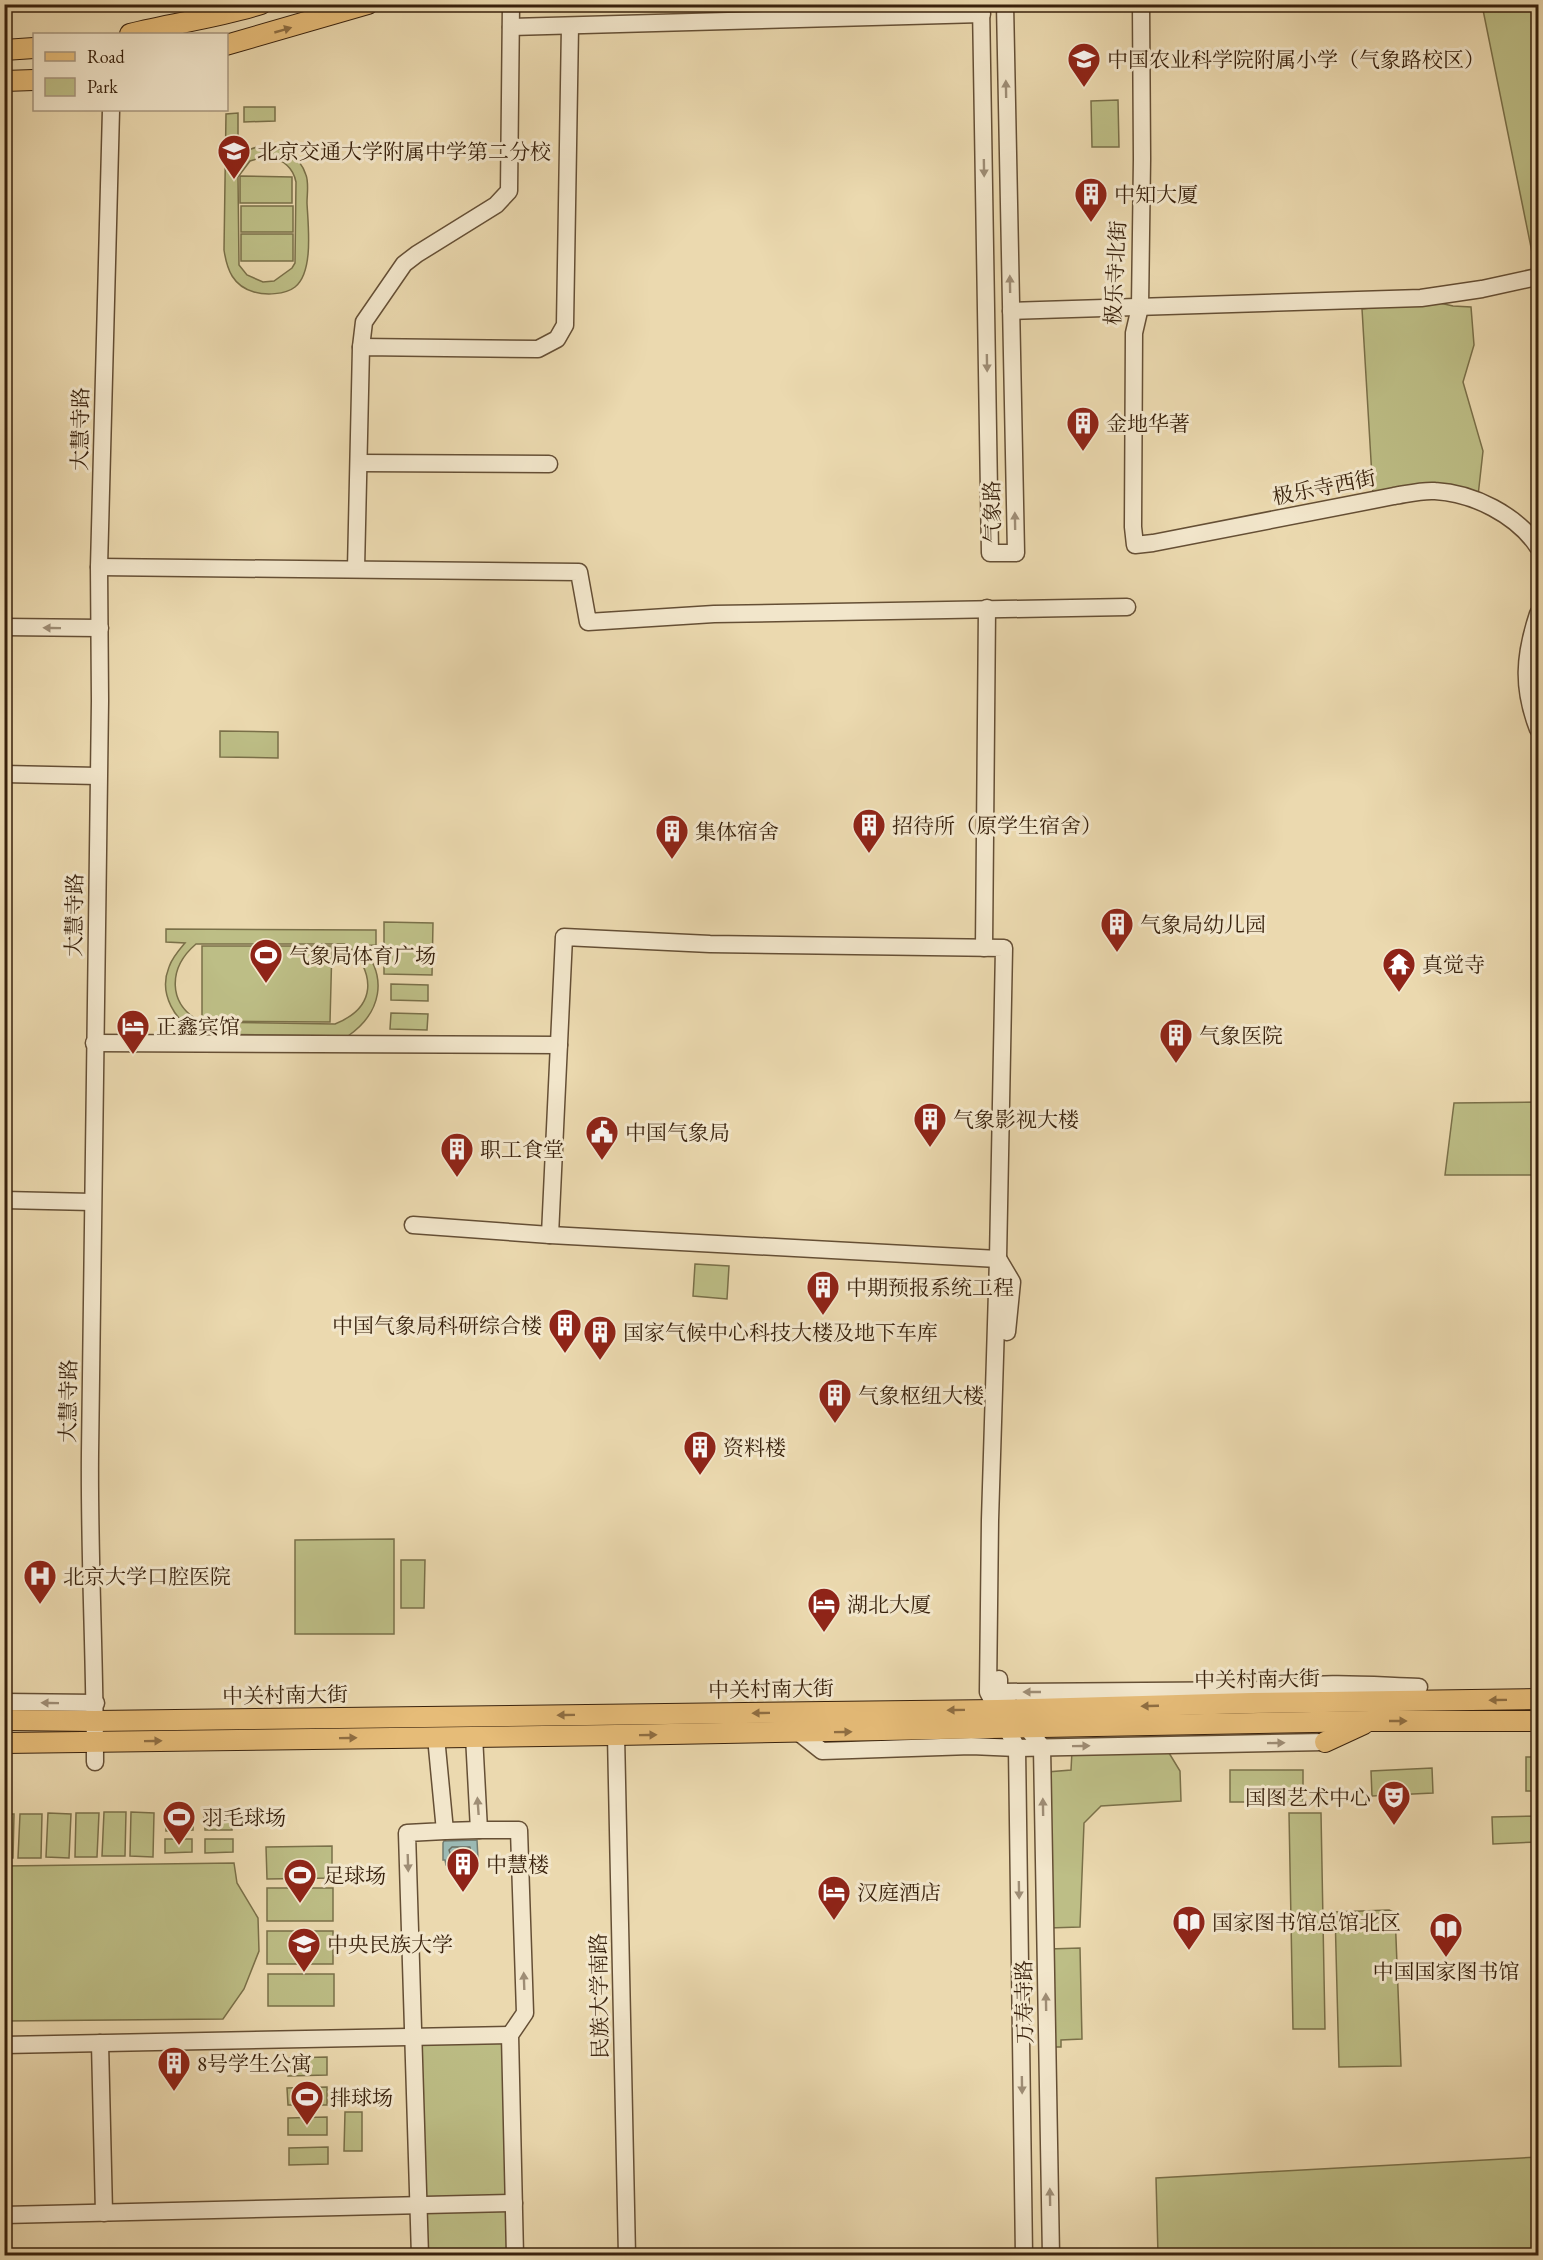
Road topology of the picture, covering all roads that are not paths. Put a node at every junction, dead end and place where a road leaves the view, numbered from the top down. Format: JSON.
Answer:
{"nodes":[{"id":1,"x":261,"y":4,"type":"edge"},
{"id":2,"x":368,"y":4,"type":"edge"},
{"id":3,"x":511,"y":4,"type":"edge"},
{"id":4,"x":1005,"y":4,"type":"edge"},
{"id":5,"x":1141,"y":4,"type":"edge"},
{"id":6,"x":982,"y":9,"type":"edge"},
{"id":7,"x":570,"y":26,"type":"junction"},
{"id":8,"x":511,"y":27,"type":"junction"},
{"id":9,"x":134,"y":33,"type":"edge"},
{"id":10,"x":228,"y":44,"type":"edge"},
{"id":11,"x":33,"y":48,"type":"edge"},
{"id":12,"x":4,"y":50,"type":"edge"},
{"id":13,"x":33,"y":80,"type":"edge"},
{"id":14,"x":4,"y":81,"type":"edge"},
{"id":15,"x":111,"y":111,"type":"edge"},
{"id":16,"x":1537,"y":277,"type":"dead end"},
{"id":17,"x":1140,"y":307,"type":"junction"},
{"id":18,"x":1011,"y":310,"type":"junction"},
{"id":19,"x":361,"y":347,"type":"junction"},
{"id":20,"x":988,"y":429,"type":"junction"},
{"id":21,"x":1013,"y":429,"type":"junction"},
{"id":22,"x":359,"y":463,"type":"junction"},
{"id":23,"x":549,"y":464,"type":"dead end"},
{"id":24,"x":1136,"y":545,"type":"joint"},
{"id":25,"x":1539,"y":547,"type":"edge"},
{"id":26,"x":99,"y":567,"type":"junction"},
{"id":27,"x":356,"y":569,"type":"junction"},
{"id":28,"x":1126,"y":607,"type":"dead end"},
{"id":29,"x":987,"y":608,"type":"junction"},
{"id":30,"x":1539,"y":614,"type":"edge"},
{"id":31,"x":4,"y":627,"type":"edge"},
{"id":32,"x":100,"y":628,"type":"junction"},
{"id":33,"x":1539,"y":729,"type":"edge"},
{"id":34,"x":4,"y":774,"type":"edge"},
{"id":35,"x":98,"y":776,"type":"junction"},
{"id":36,"x":984,"y":948,"type":"junction"},
{"id":37,"x":94,"y":1043,"type":"junction"},
{"id":38,"x":558,"y":1045,"type":"junction"},
{"id":39,"x":4,"y":1200,"type":"edge"},
{"id":40,"x":92,"y":1202,"type":"junction"},
{"id":41,"x":412,"y":1225,"type":"dead end"},
{"id":42,"x":550,"y":1235,"type":"junction"},
{"id":43,"x":999,"y":1259,"type":"junction"},
{"id":44,"x":1419,"y":1687,"type":"joint"},
{"id":45,"x":1279,"y":1690,"type":"junction"},
{"id":46,"x":1539,"y":1699,"type":"edge"},
{"id":47,"x":1458,"y":1700,"type":"junction"},
{"id":48,"x":999,"y":1701,"type":"junction"},
{"id":49,"x":4,"y":1702,"type":"edge"},
{"id":50,"x":1251,"y":1703,"type":"junction"},
{"id":51,"x":95,"y":1712,"type":"junction"},
{"id":52,"x":4,"y":1720,"type":"edge"},
{"id":53,"x":1370,"y":1721,"type":"junction"},
{"id":54,"x":1539,"y":1721,"type":"edge"},
{"id":55,"x":1016,"y":1728,"type":"junction"},
{"id":56,"x":798,"y":1732,"type":"junction"},
{"id":57,"x":616,"y":1735,"type":"junction"},
{"id":58,"x":474,"y":1736,"type":"junction"},
{"id":59,"x":435,"y":1737,"type":"junction"},
{"id":60,"x":95,"y":1742,"type":"junction"},
{"id":61,"x":1325,"y":1742,"type":"joint"},
{"id":62,"x":4,"y":1743,"type":"edge"},
{"id":63,"x":1042,"y":1747,"type":"junction"},
{"id":64,"x":1017,"y":1748,"type":"junction"},
{"id":65,"x":95,"y":1762,"type":"dead end"},
{"id":66,"x":479,"y":1830,"type":"junction"},
{"id":67,"x":445,"y":1832,"type":"junction"},
{"id":68,"x":510,"y":2035,"type":"junction"},
{"id":69,"x":413,"y":2037,"type":"junction"},
{"id":70,"x":100,"y":2043,"type":"junction"},
{"id":71,"x":4,"y":2045,"type":"edge"},
{"id":72,"x":514,"y":2203,"type":"junction"},
{"id":73,"x":419,"y":2206,"type":"junction"},
{"id":74,"x":104,"y":2212,"type":"junction"},
{"id":75,"x":4,"y":2215,"type":"edge"},
{"id":76,"x":420,"y":2256,"type":"edge"},
{"id":77,"x":515,"y":2256,"type":"edge"},
{"id":78,"x":627,"y":2256,"type":"edge"},
{"id":79,"x":1024,"y":2256,"type":"edge"},
{"id":80,"x":1051,"y":2256,"type":"edge"}],
"edges":[{"from":1,"to":9,"type":"main road"},
{"from":10,"to":2,"type":"main road","one_way":true},
{"from":3,"to":8,"type":"street"},
{"from":18,"to":4,"type":"street","name":"气象路","one_way":true},
{"from":5,"to":17,"type":"street","name":"极乐寺北街"},
{"from":6,"to":7,"type":"street"},
{"from":6,"to":20,"type":"street","name":"气象路","one_way":true},
{"from":7,"to":8,"type":"street"},
{"from":7,"to":19,"type":"street"},
{"from":8,"to":19,"type":"street"},
{"from":11,"to":12,"type":"main road"},
{"from":13,"to":14,"type":"main road"},
{"from":15,"to":26,"type":"street","name":"大慧寺路"},
{"from":16,"to":17,"type":"street"},
{"from":17,"to":18,"type":"street"},
{"from":17,"to":24,"type":"street","name":"极乐寺北街"},
{"from":18,"to":21,"type":"street","name":"气象路"},
{"from":19,"to":22,"type":"street"},
{"from":20,"to":21,"type":"street"},
{"from":20,"to":21,"type":"street","name":"气象路","one_way":true},
{"from":22,"to":23,"type":"street"},
{"from":22,"to":27,"type":"street"},
{"from":24,"to":25,"type":"street","name":"极乐寺西街"},
{"from":26,"to":27,"type":"street"},
{"from":26,"to":32,"type":"street","name":"大慧寺路"},
{"from":27,"to":29,"type":"street"},
{"from":28,"to":29,"type":"street"},
{"from":29,"to":36,"type":"street"},
{"from":30,"to":33,"type":"street"},
{"from":32,"to":31,"type":"street","one_way":true},
{"from":32,"to":35,"type":"street","name":"大慧寺路"},
{"from":34,"to":35,"type":"street"},
{"from":35,"to":37,"type":"street","name":"大慧寺路"},
{"from":36,"to":38,"type":"street"},
{"from":36,"to":43,"type":"street"},
{"from":37,"to":38,"type":"street"},
{"from":37,"to":40,"type":"street","name":"大慧寺路"},
{"from":38,"to":42,"type":"street"},
{"from":39,"to":40,"type":"street"},
{"from":40,"to":51,"type":"street","name":"大慧寺路"},
{"from":41,"to":42,"type":"street"},
{"from":42,"to":43,"type":"street"},
{"from":43,"to":48,"type":"street"},
{"from":44,"to":45,"type":"street","name":"中关村南大街"},
{"from":44,"to":47,"type":"main road"},
{"from":45,"to":48,"type":"street","name":"中关村南大街","one_way":true},
{"from":45,"to":50,"type":"main road"},
{"from":46,"to":47,"type":"main road","name":"中关村南大街","one_way":true},
{"from":47,"to":50,"type":"main road","name":"中关村南大街"},
{"from":50,"to":48,"type":"main road","name":"中关村南大街","one_way":true},
{"from":48,"to":51,"type":"main road","name":"中关村南大街","one_way":true},
{"from":48,"to":55,"type":"street"},
{"from":51,"to":49,"type":"street","name":"中关村南大街","one_way":true},
{"from":51,"to":52,"type":"main road","name":"中关村南大街"},
{"from":51,"to":60,"type":"street","name":"大慧寺路"},
{"from":53,"to":54,"type":"main road","name":"中关村南大街","one_way":true},
{"from":53,"to":55,"type":"main road","name":"中关村南大街"},
{"from":53,"to":61,"type":"main road"},
{"from":56,"to":55,"type":"main road","name":"中关村南大街","one_way":true},
{"from":55,"to":63,"type":"street"},
{"from":55,"to":64,"type":"street"},
{"from":57,"to":56,"type":"main road","name":"中关村南大街","one_way":true},
{"from":56,"to":64,"type":"street","name":"中关村南大街"},
{"from":57,"to":58,"type":"main road","name":"中关村南大街"},
{"from":57,"to":78,"type":"street","name":"民族大学南路"},
{"from":58,"to":59,"type":"main road","name":"中关村南大街"},
{"from":66,"to":58,"type":"street","one_way":true},
{"from":60,"to":59,"type":"main road","name":"中关村南大街","one_way":true},
{"from":59,"to":67,"type":"street"},
{"from":60,"to":62,"type":"main road","name":"中关村南大街"},
{"from":60,"to":65,"type":"street","name":"大慧寺路"},
{"from":63,"to":61,"type":"street","name":"中关村南大街","one_way":true},
{"from":63,"to":64,"type":"street","name":"中关村南大街"},
{"from":80,"to":63,"type":"street","name":"万寿寺路","one_way":true},
{"from":64,"to":79,"type":"street","name":"万寿寺路","one_way":true},
{"from":66,"to":67,"type":"street"},
{"from":68,"to":66,"type":"street","one_way":true},
{"from":67,"to":69,"type":"street","one_way":true},
{"from":68,"to":69,"type":"street"},
{"from":68,"to":72,"type":"street"},
{"from":69,"to":70,"type":"street"},
{"from":69,"to":73,"type":"street"},
{"from":70,"to":71,"type":"street"},
{"from":70,"to":74,"type":"street"},
{"from":72,"to":73,"type":"street"},
{"from":72,"to":77,"type":"street"},
{"from":73,"to":74,"type":"street"},
{"from":73,"to":76,"type":"street"},
{"from":74,"to":75,"type":"street"}]}
